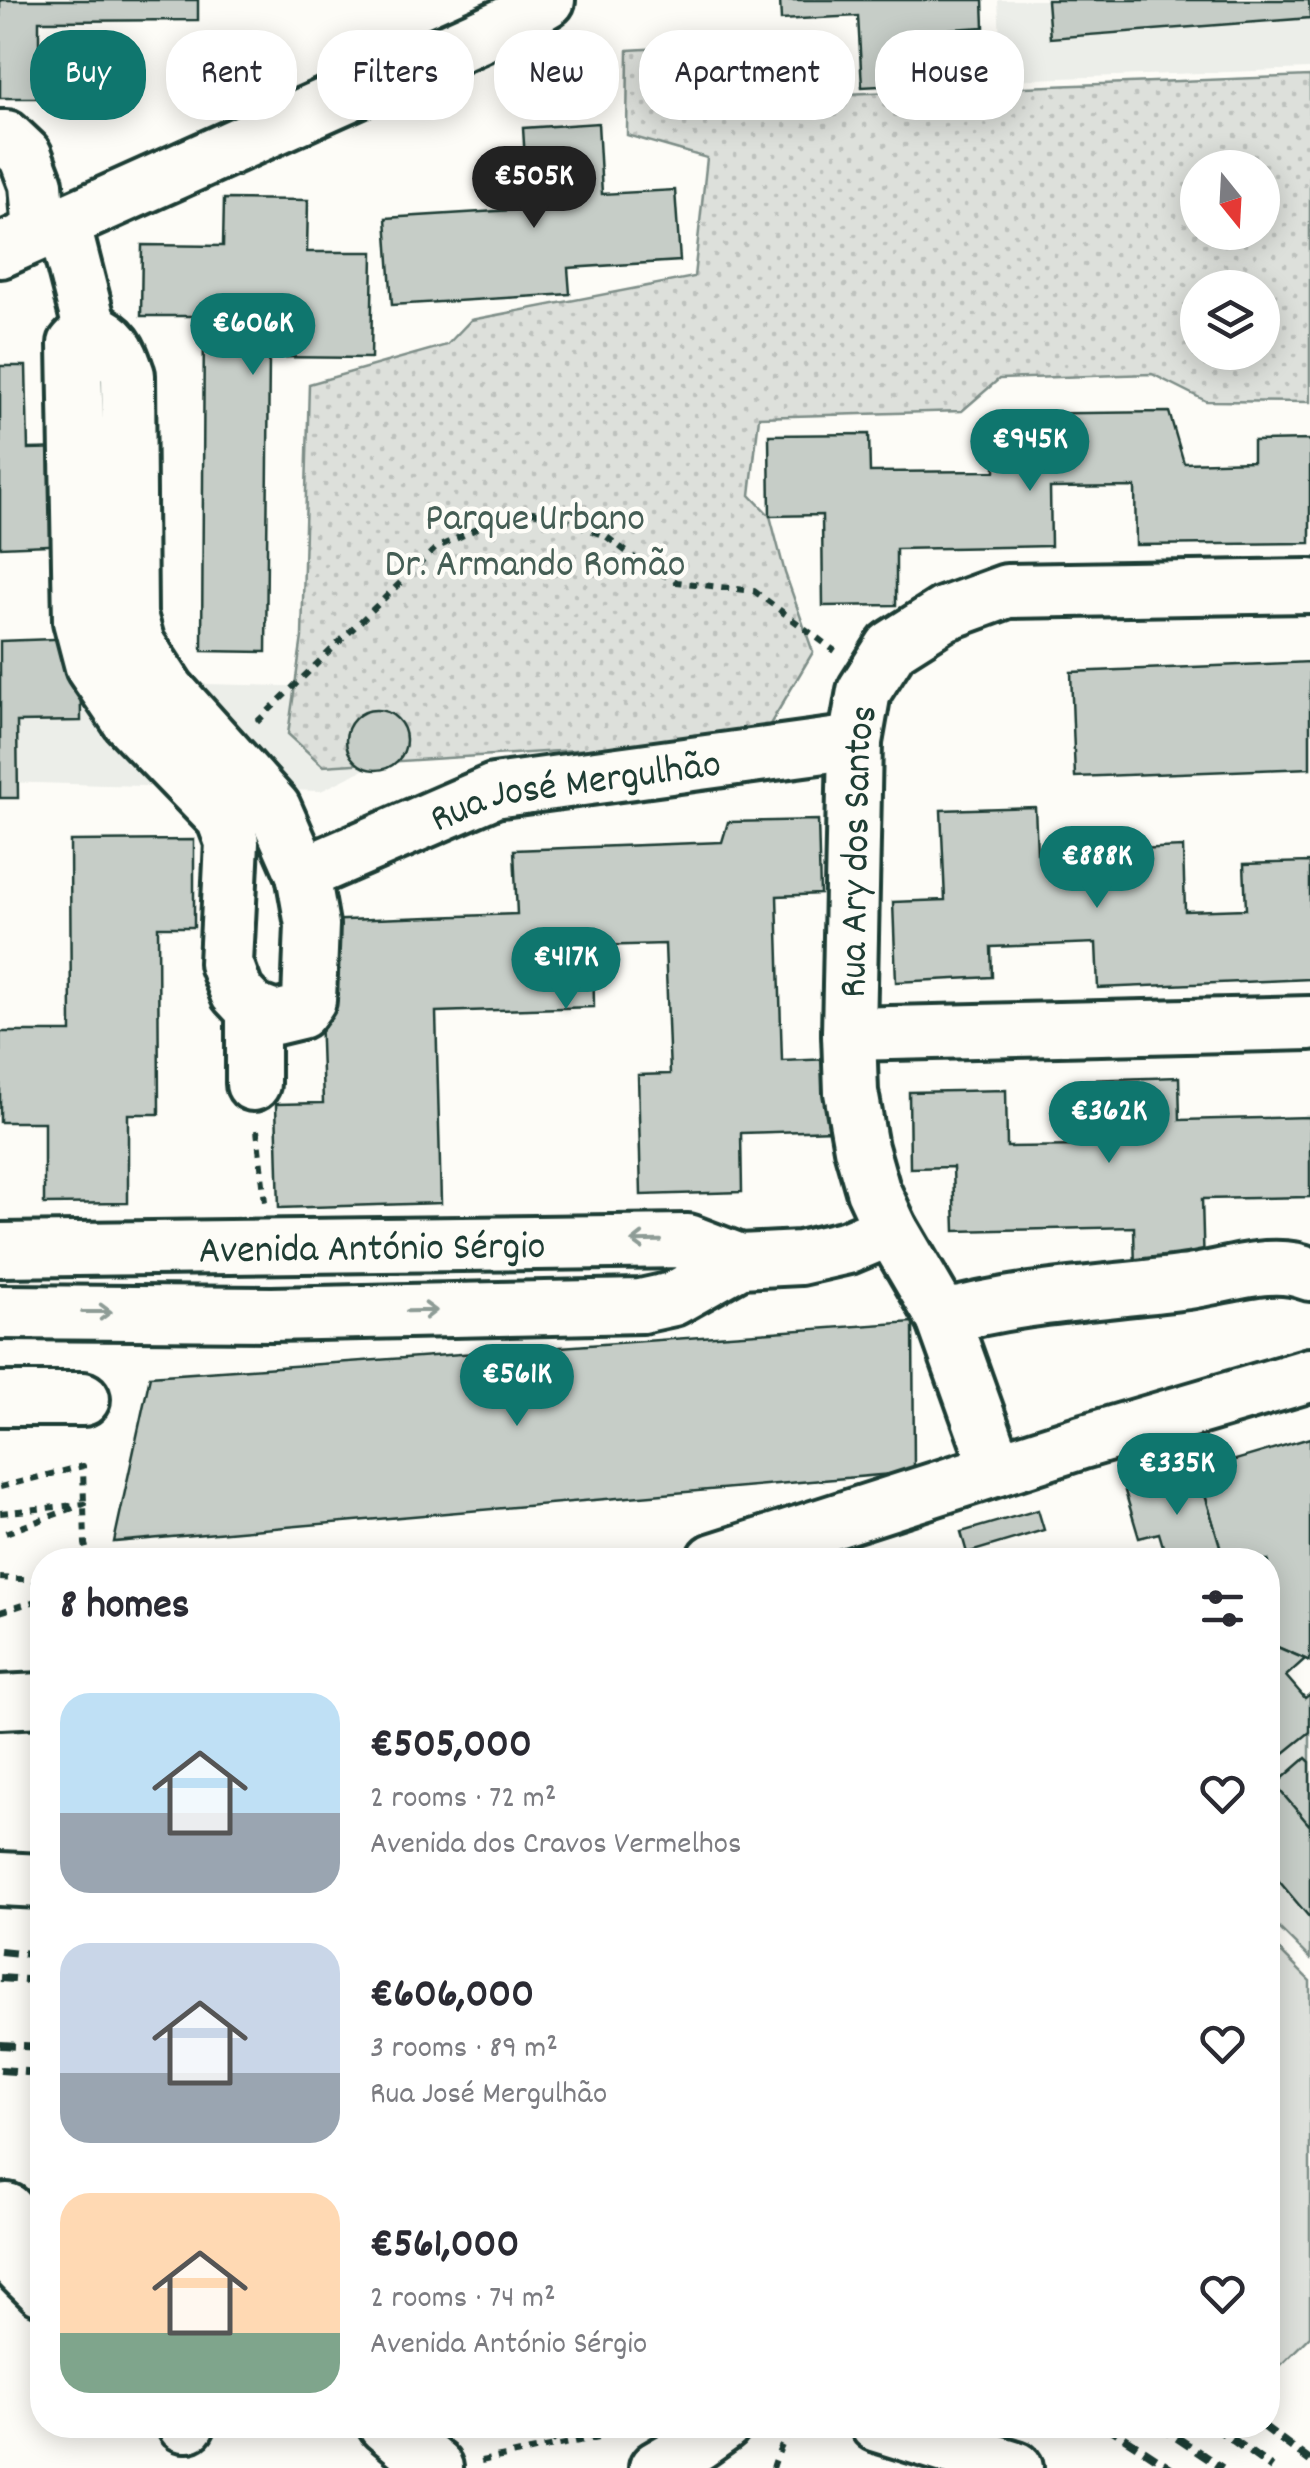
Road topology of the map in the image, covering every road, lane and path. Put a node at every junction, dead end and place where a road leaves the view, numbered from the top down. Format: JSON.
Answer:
{"nodes":[{"id":1,"x":548,"y":0,"type":"edge"},
{"id":2,"x":0,"y":137,"type":"edge"},
{"id":3,"x":34,"y":236,"type":"edge"},
{"id":4,"x":90,"y":328,"type":"junction"},
{"id":5,"x":1310,"y":586,"type":"edge"},
{"id":6,"x":872,"y":678,"type":"junction"},
{"id":7,"x":855,"y":742,"type":"junction"},
{"id":8,"x":225,"y":753,"type":"junction"},
{"id":9,"x":303,"y":874,"type":"junction"},
{"id":10,"x":253,"y":1010,"type":"junction"},
{"id":11,"x":1310,"y":1023,"type":"edge"},
{"id":12,"x":850,"y":1034,"type":"junction"},
{"id":13,"x":253,"y":1084,"type":"joint"},
{"id":14,"x":892,"y":1229,"type":"junction"},
{"id":15,"x":269,"y":1246,"type":"junction"},
{"id":16,"x":0,"y":1250,"type":"edge"},
{"id":17,"x":740,"y":1261,"type":"junction"},
{"id":18,"x":1310,"y":1274,"type":"edge"},
{"id":19,"x":0,"y":1312,"type":"edge"},
{"id":20,"x":943,"y":1318,"type":"junction"},
{"id":21,"x":1310,"y":1375,"type":"edge"},
{"id":22,"x":0,"y":1399,"type":"edge"},
{"id":23,"x":83,"y":1399,"type":"dead end"},
{"id":24,"x":997,"y":1469,"type":"junction"},
{"id":25,"x":0,"y":1487,"type":"edge"},
{"id":26,"x":84,"y":1504,"type":"junction"},
{"id":27,"x":0,"y":1513,"type":"edge"},
{"id":28,"x":0,"y":1535,"type":"edge"},
{"id":29,"x":86,"y":1548,"type":"edge"},
{"id":30,"x":751,"y":1548,"type":"edge"},
{"id":31,"x":0,"y":1578,"type":"edge"},
{"id":32,"x":30,"y":1579,"type":"edge"},
{"id":33,"x":30,"y":1603,"type":"edge"},
{"id":34,"x":0,"y":1612,"type":"edge"},
{"id":35,"x":30,"y":1701,"type":"edge"},
{"id":36,"x":0,"y":1702,"type":"edge"},
{"id":37,"x":0,"y":1879,"type":"edge"},
{"id":38,"x":30,"y":1880,"type":"edge"},
{"id":39,"x":8,"y":2210,"type":"dead end"},
{"id":40,"x":30,"y":2277,"type":"edge"},
{"id":41,"x":407,"y":2438,"type":"edge"},
{"id":42,"x":594,"y":2438,"type":"edge"},
{"id":43,"x":787,"y":2438,"type":"edge"},
{"id":44,"x":919,"y":2438,"type":"edge"},
{"id":45,"x":454,"y":2466,"type":"edge"},
{"id":46,"x":773,"y":2468,"type":"edge"},
{"id":47,"x":1016,"y":2468,"type":"edge"}],
"edges":[{"from":1,"to":3,"type":"street"},
{"from":2,"to":3,"type":"street"},
{"from":3,"to":4,"type":"street"},
{"from":4,"to":8,"type":"street"},
{"from":4,"to":10,"type":"street"},
{"from":5,"to":6,"type":"street","name":"Rua Ary dos Santos"},
{"from":6,"to":7,"type":"street","name":"Rua Ary dos Santos"},
{"from":6,"to":8,"type":"path"},
{"from":7,"to":9,"type":"street","name":"Rua José Mergulhão"},
{"from":7,"to":12,"type":"street","name":"Rua Ary dos Santos"},
{"from":8,"to":9,"type":"street"},
{"from":9,"to":10,"type":"street"},
{"from":10,"to":13,"type":"street"},
{"from":11,"to":12,"type":"street"},
{"from":12,"to":14,"type":"street","name":"Rua Ary dos Santos"},
{"from":13,"to":15,"type":"path"},
{"from":14,"to":17,"type":"street","name":"Avenida António Sérgio"},
{"from":14,"to":20,"type":"street","name":"Rua Ary dos Santos"},
{"from":15,"to":16,"type":"street","name":"Avenida António Sérgio"},
{"from":17,"to":15,"type":"street","name":"Avenida António Sérgio","one_way":true},
{"from":19,"to":17,"type":"street","name":"Avenida António Sérgio","one_way":true},
{"from":18,"to":20,"type":"street"},
{"from":20,"to":24,"type":"street","name":"Rua Ary dos Santos"},
{"from":21,"to":24,"type":"street"},
{"from":22,"to":23,"type":"street"},
{"from":24,"to":30,"type":"street"},
{"from":25,"to":26,"type":"path"},
{"from":26,"to":27,"type":"path"},
{"from":26,"to":28,"type":"path"},
{"from":26,"to":29,"type":"path"},
{"from":31,"to":32,"type":"path"},
{"from":33,"to":34,"type":"path"},
{"from":35,"to":36,"type":"street"},
{"from":37,"to":38,"type":"street"},
{"from":39,"to":40,"type":"street"},
{"from":41,"to":45,"type":"street"},
{"from":42,"to":45,"type":"path"},
{"from":43,"to":46,"type":"path"},
{"from":44,"to":47,"type":"street"}]}
